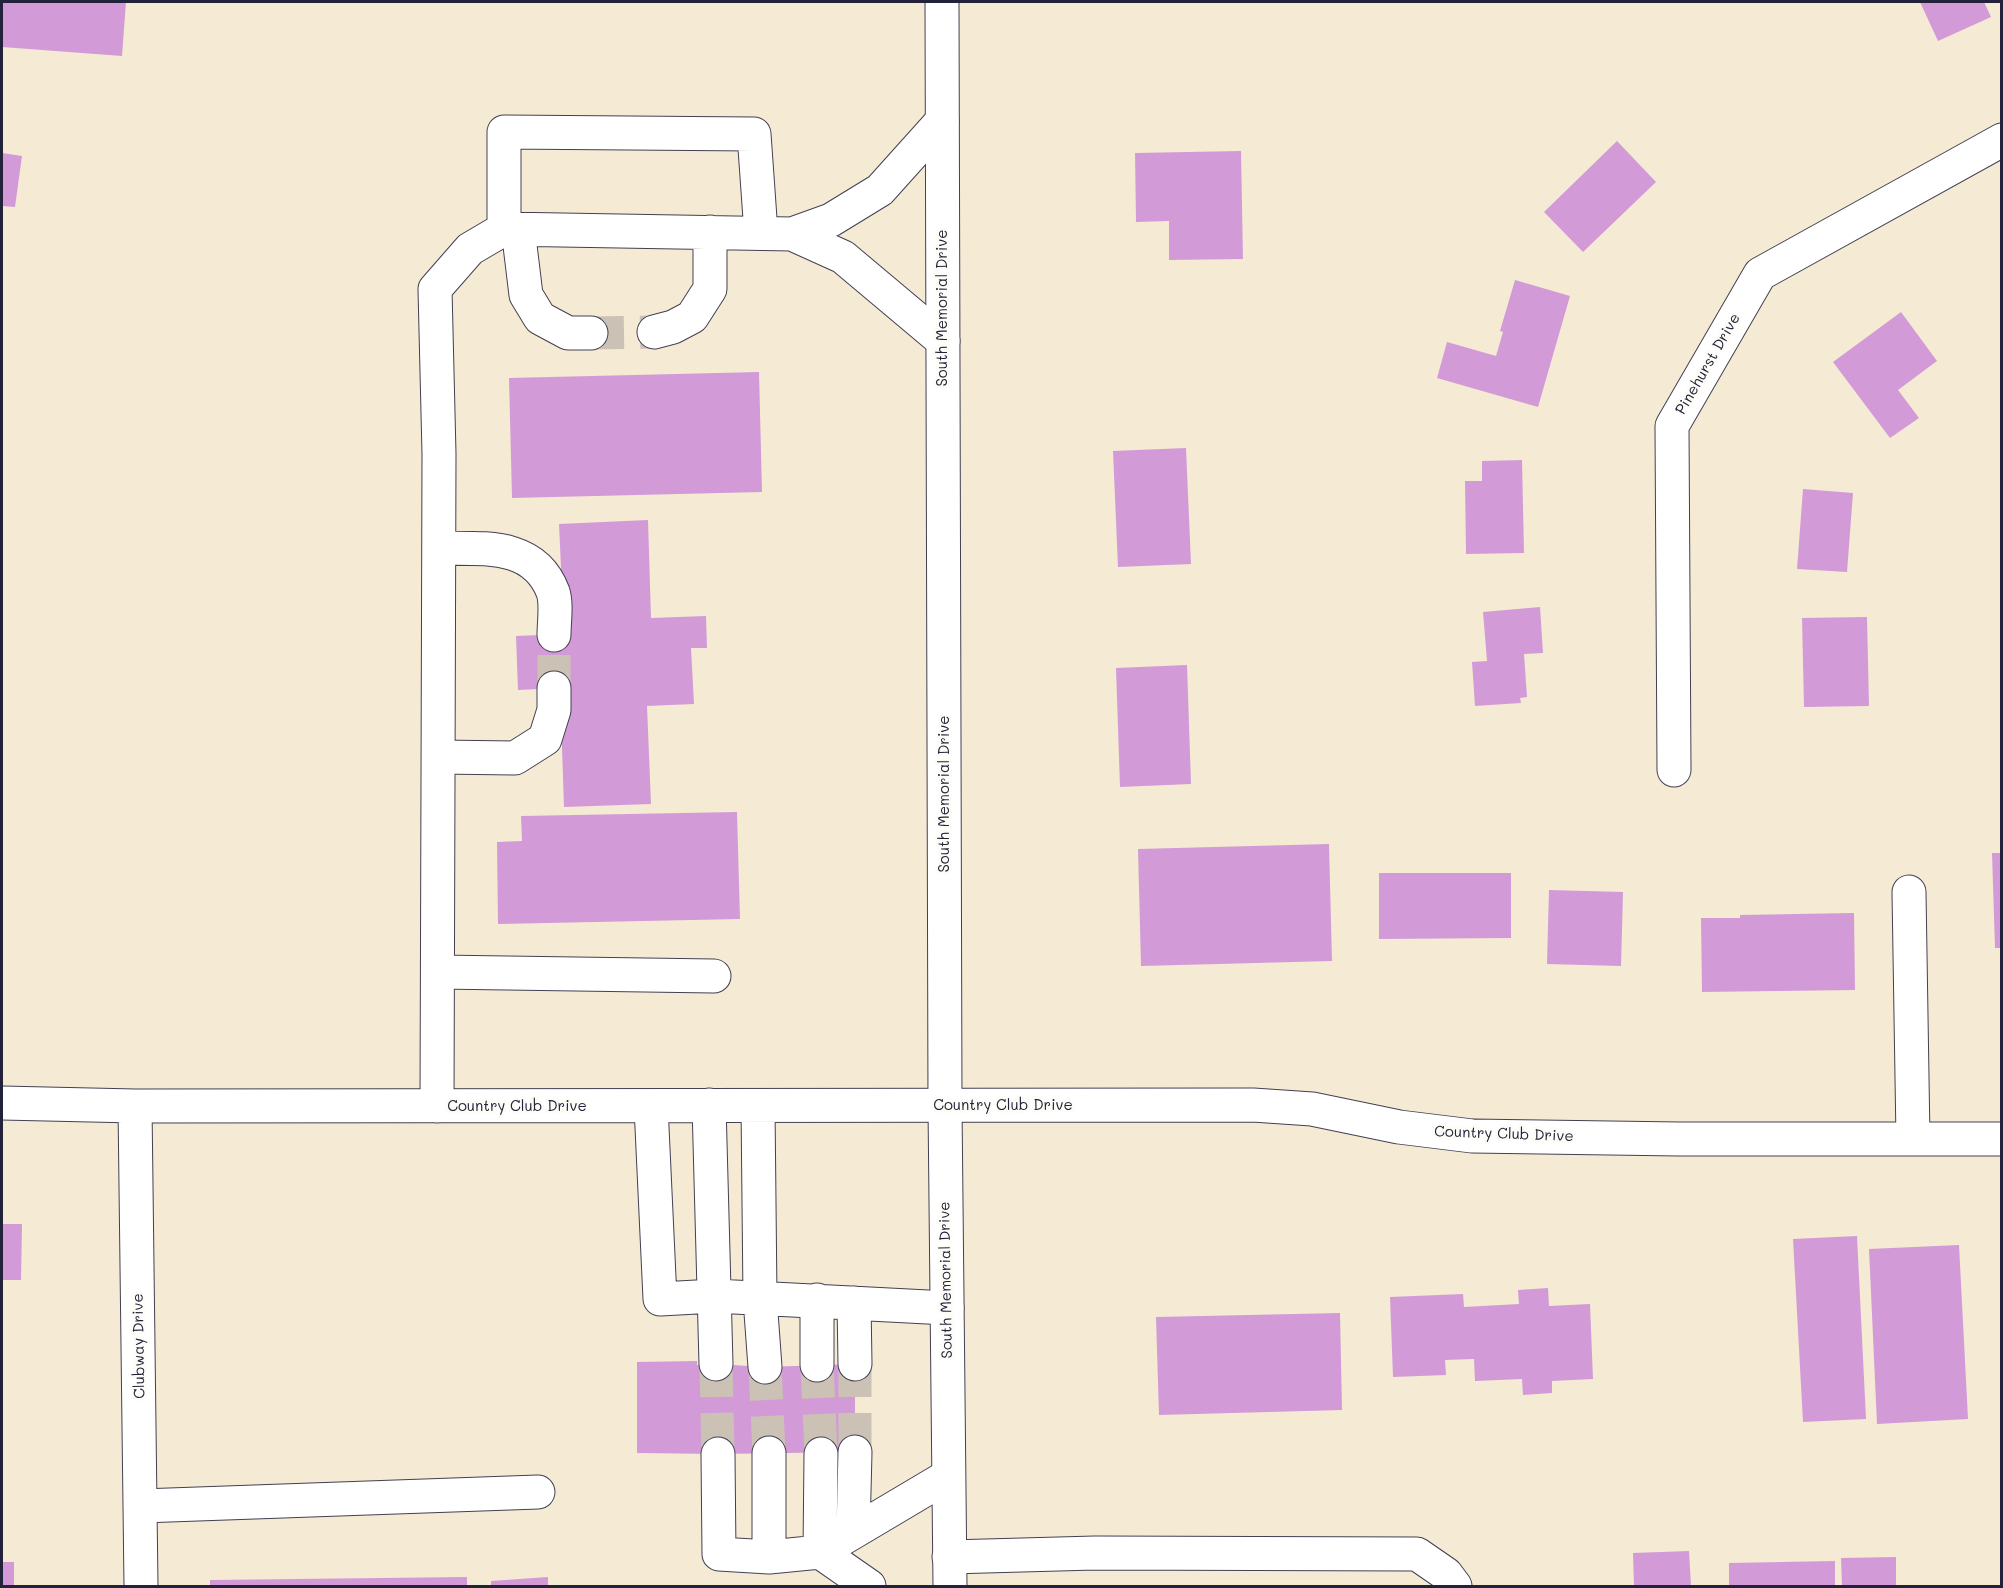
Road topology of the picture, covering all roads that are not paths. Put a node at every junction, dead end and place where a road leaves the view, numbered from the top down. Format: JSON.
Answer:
{"nodes":[{"id":1,"x":942,"y":2,"type":"edge"},
{"id":2,"x":942,"y":121,"type":"junction"},
{"id":3,"x":2001,"y":140,"type":"edge"},
{"id":4,"x":511,"y":229,"type":"junction"},
{"id":5,"x":711,"y":232,"type":"junction"},
{"id":6,"x":776,"y":234,"type":"junction"},
{"id":7,"x":654,"y":332,"type":"tunnel mouth"},
{"id":8,"x":591,"y":333,"type":"tunnel mouth"},
{"id":9,"x":943,"y":341,"type":"junction"},
{"id":10,"x":439,"y":548,"type":"junction"},
{"id":11,"x":554,"y":634,"type":"tunnel mouth"},
{"id":12,"x":554,"y":688,"type":"tunnel mouth"},
{"id":13,"x":438,"y":758,"type":"junction"},
{"id":14,"x":1674,"y":770,"type":"dead end"},
{"id":15,"x":1909,"y":892,"type":"dead end"},
{"id":16,"x":438,"y":972,"type":"junction"},
{"id":17,"x":714,"y":976,"type":"dead end"},
{"id":18,"x":2,"y":1103,"type":"edge"},
{"id":19,"x":709,"y":1105,"type":"junction"},
{"id":20,"x":135,"y":1106,"type":"junction"},
{"id":21,"x":437,"y":1106,"type":"junction"},
{"id":22,"x":651,"y":1106,"type":"junction"},
{"id":23,"x":758,"y":1106,"type":"junction"},
{"id":24,"x":945,"y":1106,"type":"junction"},
{"id":25,"x":1913,"y":1139,"type":"junction"},
{"id":26,"x":2001,"y":1139,"type":"edge"},
{"id":27,"x":715,"y":1296,"type":"junction"},
{"id":28,"x":760,"y":1299,"type":"junction"},
{"id":29,"x":817,"y":1300,"type":"junction"},
{"id":30,"x":854,"y":1303,"type":"junction"},
{"id":31,"x":947,"y":1308,"type":"junction"},
{"id":32,"x":716,"y":1364,"type":"tunnel mouth"},
{"id":33,"x":855,"y":1364,"type":"tunnel mouth"},
{"id":34,"x":818,"y":1365,"type":"tunnel mouth"},
{"id":35,"x":765,"y":1367,"type":"tunnel mouth"},
{"id":36,"x":855,"y":1452,"type":"tunnel mouth"},
{"id":37,"x":769,"y":1453,"type":"tunnel mouth"},
{"id":38,"x":718,"y":1454,"type":"tunnel mouth"},
{"id":39,"x":821,"y":1454,"type":"tunnel mouth"},
{"id":40,"x":948,"y":1476,"type":"junction"},
{"id":41,"x":538,"y":1492,"type":"dead end"},
{"id":42,"x":141,"y":1506,"type":"junction"},
{"id":43,"x":853,"y":1532,"type":"junction"},
{"id":44,"x":820,"y":1552,"type":"junction"},
{"id":45,"x":769,"y":1557,"type":"junction"},
{"id":46,"x":949,"y":1572,"type":"edge"},
{"id":47,"x":141,"y":1587,"type":"edge"},
{"id":48,"x":869,"y":1587,"type":"edge"},
{"id":49,"x":1455,"y":1587,"type":"edge"}],
"edges":[{"from":1,"to":2,"type":"street","name":"South Memorial Drive"},
{"from":2,"to":6,"type":"street"},
{"from":2,"to":9,"type":"street","name":"South Memorial Drive"},
{"from":3,"to":14,"type":"street","name":"Pinehurst Drive"},
{"from":4,"to":5,"type":"street"},
{"from":4,"to":6,"type":"street"},
{"from":4,"to":8,"type":"street"},
{"from":4,"to":10,"type":"street"},
{"from":5,"to":6,"type":"street"},
{"from":5,"to":7,"type":"street"},
{"from":6,"to":9,"type":"street"},
{"from":9,"to":24,"type":"street","name":"South Memorial Drive"},
{"from":10,"to":11,"type":"street"},
{"from":10,"to":13,"type":"street"},
{"from":12,"to":13,"type":"street"},
{"from":13,"to":16,"type":"street"},
{"from":15,"to":25,"type":"street"},
{"from":16,"to":17,"type":"street"},
{"from":16,"to":21,"type":"street"},
{"from":18,"to":20,"type":"street","name":"Country Club Drive"},
{"from":19,"to":22,"type":"street","name":"Country Club Drive"},
{"from":19,"to":23,"type":"street","name":"Country Club Drive"},
{"from":19,"to":27,"type":"street"},
{"from":20,"to":21,"type":"street","name":"Country Club Drive"},
{"from":20,"to":42,"type":"street","name":"Clubway Drive"},
{"from":21,"to":22,"type":"street","name":"Country Club Drive"},
{"from":22,"to":27,"type":"street"},
{"from":23,"to":24,"type":"street","name":"Country Club Drive"},
{"from":23,"to":28,"type":"street"},
{"from":24,"to":25,"type":"street","name":"Country Club Drive"},
{"from":24,"to":31,"type":"street","name":"South Memorial Drive"},
{"from":25,"to":26,"type":"street","name":"Country Club Drive"},
{"from":27,"to":28,"type":"street"},
{"from":27,"to":32,"type":"street"},
{"from":28,"to":29,"type":"street"},
{"from":28,"to":35,"type":"street"},
{"from":29,"to":30,"type":"street"},
{"from":29,"to":34,"type":"street"},
{"from":30,"to":31,"type":"street"},
{"from":30,"to":33,"type":"street"},
{"from":31,"to":40,"type":"street","name":"South Memorial Drive"},
{"from":36,"to":43,"type":"street"},
{"from":37,"to":45,"type":"street"},
{"from":38,"to":45,"type":"street"},
{"from":39,"to":44,"type":"street"},
{"from":40,"to":43,"type":"street"},
{"from":40,"to":46,"type":"street","name":"South Memorial Drive"},
{"from":41,"to":42,"type":"street"},
{"from":42,"to":47,"type":"street","name":"Clubway Drive"},
{"from":43,"to":44,"type":"street"},
{"from":44,"to":45,"type":"street"},
{"from":44,"to":48,"type":"street"},
{"from":46,"to":49,"type":"street"}]}
